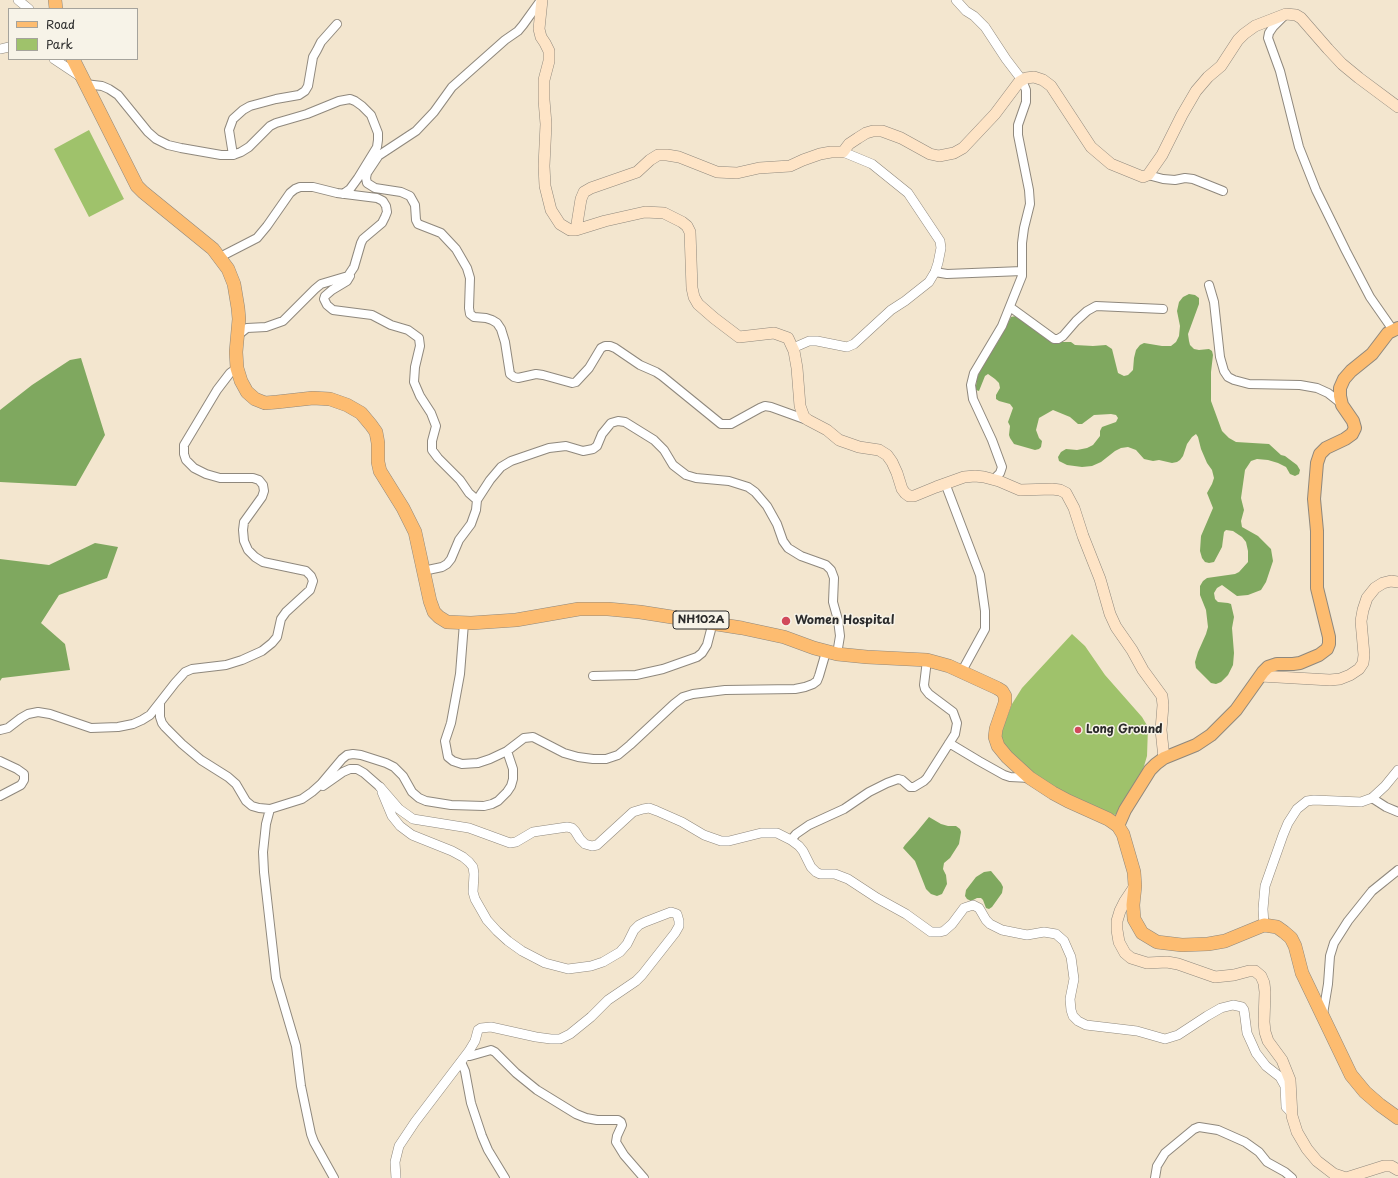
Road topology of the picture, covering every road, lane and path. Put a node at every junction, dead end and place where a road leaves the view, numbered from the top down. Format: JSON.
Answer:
{"nodes":[{"id":1,"x":18,"y":0,"type":"edge"},
{"id":2,"x":541,"y":0,"type":"edge"},
{"id":3,"x":956,"y":0,"type":"edge"},
{"id":4,"x":28,"y":8,"type":"edge"},
{"id":5,"x":1286,"y":14,"type":"junction"},
{"id":6,"x":337,"y":24,"type":"dead end"},
{"id":7,"x":55,"y":60,"type":"edge"},
{"id":8,"x":73,"y":60,"type":"edge"},
{"id":9,"x":1022,"y":80,"type":"junction"},
{"id":10,"x":84,"y":81,"type":"junction"},
{"id":11,"x":1398,"y":107,"type":"edge"},
{"id":12,"x":843,"y":152,"type":"junction"},
{"id":13,"x":233,"y":155,"type":"junction"},
{"id":14,"x":379,"y":155,"type":"junction"},
{"id":15,"x":365,"y":166,"type":"junction"},
{"id":16,"x":1148,"y":175,"type":"junction"},
{"id":17,"x":358,"y":178,"type":"junction"},
{"id":18,"x":1223,"y":191,"type":"dead end"},
{"id":19,"x":343,"y":194,"type":"junction"},
{"id":20,"x":366,"y":196,"type":"junction"},
{"id":21,"x":576,"y":230,"type":"junction"},
{"id":22,"x":220,"y":257,"type":"junction"},
{"id":23,"x":1022,"y":271,"type":"junction"},
{"id":24,"x":352,"y":272,"type":"junction"},
{"id":25,"x":935,"y":272,"type":"junction"},
{"id":26,"x":1209,"y":285,"type":"dead end"},
{"id":27,"x":1010,"y":307,"type":"junction"},
{"id":28,"x":1163,"y":309,"type":"dead end"},
{"id":29,"x":1396,"y":329,"type":"edge"},
{"id":30,"x":237,"y":336,"type":"junction"},
{"id":31,"x":793,"y":348,"type":"junction"},
{"id":32,"x":237,"y":368,"type":"junction"},
{"id":33,"x":1342,"y":405,"type":"junction"},
{"id":34,"x":808,"y":420,"type":"junction"},
{"id":35,"x":993,"y":480,"type":"junction"},
{"id":36,"x":946,"y":483,"type":"junction"},
{"id":37,"x":477,"y":500,"type":"junction"},
{"id":38,"x":423,"y":571,"type":"junction"},
{"id":39,"x":1398,"y":582,"type":"edge"},
{"id":40,"x":714,"y":622,"type":"junction"},
{"id":41,"x":464,"y":623,"type":"junction"},
{"id":42,"x":831,"y":653,"type":"junction"},
{"id":43,"x":927,"y":660,"type":"junction"},
{"id":44,"x":962,"y":671,"type":"junction"},
{"id":45,"x":593,"y":676,"type":"dead end"},
{"id":46,"x":1260,"y":676,"type":"junction"},
{"id":47,"x":160,"y":703,"type":"junction"},
{"id":48,"x":0,"y":730,"type":"edge"},
{"id":49,"x":950,"y":743,"type":"junction"},
{"id":50,"x":507,"y":751,"type":"junction"},
{"id":51,"x":1164,"y":758,"type":"junction"},
{"id":52,"x":0,"y":761,"type":"edge"},
{"id":53,"x":1398,"y":770,"type":"edge"},
{"id":54,"x":1030,"y":778,"type":"junction"},
{"id":55,"x":380,"y":787,"type":"junction"},
{"id":56,"x":0,"y":796,"type":"edge"},
{"id":57,"x":1372,"y":798,"type":"junction"},
{"id":58,"x":302,"y":799,"type":"junction"},
{"id":59,"x":270,"y":809,"type":"junction"},
{"id":60,"x":1398,"y":812,"type":"edge"},
{"id":61,"x":1118,"y":826,"type":"junction"},
{"id":62,"x":791,"y":840,"type":"junction"},
{"id":63,"x":1398,"y":870,"type":"edge"},
{"id":64,"x":1135,"y":886,"type":"junction"},
{"id":65,"x":1264,"y":925,"type":"junction"},
{"id":66,"x":1322,"y":1016,"type":"junction"},
{"id":67,"x":464,"y":1058,"type":"junction"},
{"id":68,"x":1292,"y":1113,"type":"junction"},
{"id":69,"x":1398,"y":1118,"type":"edge"},
{"id":70,"x":1398,"y":1170,"type":"edge"},
{"id":71,"x":1359,"y":1176,"type":"edge"},
{"id":72,"x":334,"y":1178,"type":"edge"},
{"id":73,"x":396,"y":1178,"type":"edge"},
{"id":74,"x":505,"y":1178,"type":"edge"},
{"id":75,"x":644,"y":1178,"type":"edge"},
{"id":76,"x":1154,"y":1178,"type":"edge"},
{"id":77,"x":1292,"y":1178,"type":"edge"}],
"edges":[{"from":1,"to":4,"type":"street"},
{"from":2,"to":14,"type":"street"},
{"from":2,"to":21,"type":"main road"},
{"from":3,"to":9,"type":"street"},
{"from":5,"to":11,"type":"main road"},
{"from":5,"to":16,"type":"main road"},
{"from":5,"to":29,"type":"street"},
{"from":6,"to":13,"type":"street"},
{"from":7,"to":10,"type":"street"},
{"from":8,"to":10,"type":"highway","number":"NH102A"},
{"from":9,"to":12,"type":"main road"},
{"from":9,"to":16,"type":"main road"},
{"from":9,"to":23,"type":"street"},
{"from":10,"to":13,"type":"street"},
{"from":10,"to":22,"type":"highway","number":"NH102A"},
{"from":12,"to":21,"type":"main road"},
{"from":12,"to":25,"type":"street"},
{"from":13,"to":15,"type":"street"},
{"from":14,"to":15,"type":"street"},
{"from":14,"to":34,"type":"street"},
{"from":15,"to":17,"type":"street"},
{"from":16,"to":18,"type":"street"},
{"from":17,"to":19,"type":"street"},
{"from":17,"to":20,"type":"street"},
{"from":19,"to":20,"type":"street"},
{"from":19,"to":22,"type":"street"},
{"from":20,"to":24,"type":"street"},
{"from":21,"to":31,"type":"main road"},
{"from":22,"to":30,"type":"highway","number":"NH102A"},
{"from":23,"to":25,"type":"street"},
{"from":23,"to":27,"type":"street"},
{"from":24,"to":30,"type":"street"},
{"from":24,"to":37,"type":"street"},
{"from":25,"to":31,"type":"street"},
{"from":26,"to":33,"type":"street"},
{"from":27,"to":28,"type":"street"},
{"from":27,"to":35,"type":"street"},
{"from":29,"to":33,"type":"main road"},
{"from":30,"to":32,"type":"highway","number":"NH102A"},
{"from":31,"to":34,"type":"main road"},
{"from":32,"to":38,"type":"highway","number":"NH102A"},
{"from":32,"to":47,"type":"street"},
{"from":33,"to":46,"type":"main road"},
{"from":34,"to":36,"type":"main road"},
{"from":35,"to":36,"type":"main road"},
{"from":35,"to":51,"type":"main road"},
{"from":36,"to":44,"type":"street"},
{"from":37,"to":38,"type":"street"},
{"from":37,"to":42,"type":"street"},
{"from":38,"to":41,"type":"highway","number":"NH102A"},
{"from":39,"to":46,"type":"main road"},
{"from":40,"to":41,"type":"highway","number":"NH102A"},
{"from":40,"to":42,"type":"highway","number":"NH102A"},
{"from":40,"to":45,"type":"street"},
{"from":41,"to":50,"type":"street"},
{"from":42,"to":43,"type":"highway","number":"NH102A"},
{"from":42,"to":50,"type":"street"},
{"from":43,"to":44,"type":"highway","number":"NH102A"},
{"from":43,"to":49,"type":"street"},
{"from":44,"to":54,"type":"highway","number":"NH102A"},
{"from":46,"to":51,"type":"main road"},
{"from":47,"to":48,"type":"street"},
{"from":47,"to":59,"type":"street"},
{"from":49,"to":54,"type":"street"},
{"from":49,"to":62,"type":"street"},
{"from":50,"to":58,"type":"street"},
{"from":51,"to":61,"type":"main road"},
{"from":52,"to":56,"type":"street"},
{"from":53,"to":57,"type":"street"},
{"from":54,"to":61,"type":"highway","number":"NH102A"},
{"from":55,"to":58,"type":"street"},
{"from":55,"to":62,"type":"street"},
{"from":55,"to":67,"type":"street"},
{"from":57,"to":60,"type":"street"},
{"from":57,"to":65,"type":"street"},
{"from":58,"to":59,"type":"street"},
{"from":59,"to":72,"type":"street"},
{"from":61,"to":64,"type":"highway"},
{"from":62,"to":68,"type":"street"},
{"from":63,"to":66,"type":"street"},
{"from":64,"to":65,"type":"highway"},
{"from":64,"to":68,"type":"main road"},
{"from":65,"to":66,"type":"highway"},
{"from":66,"to":69,"type":"highway"},
{"from":67,"to":73,"type":"street"},
{"from":67,"to":74,"type":"street"},
{"from":67,"to":75,"type":"street"},
{"from":68,"to":71,"type":"main road"},
{"from":70,"to":71,"type":"main road"},
{"from":76,"to":77,"type":"street"}]}
